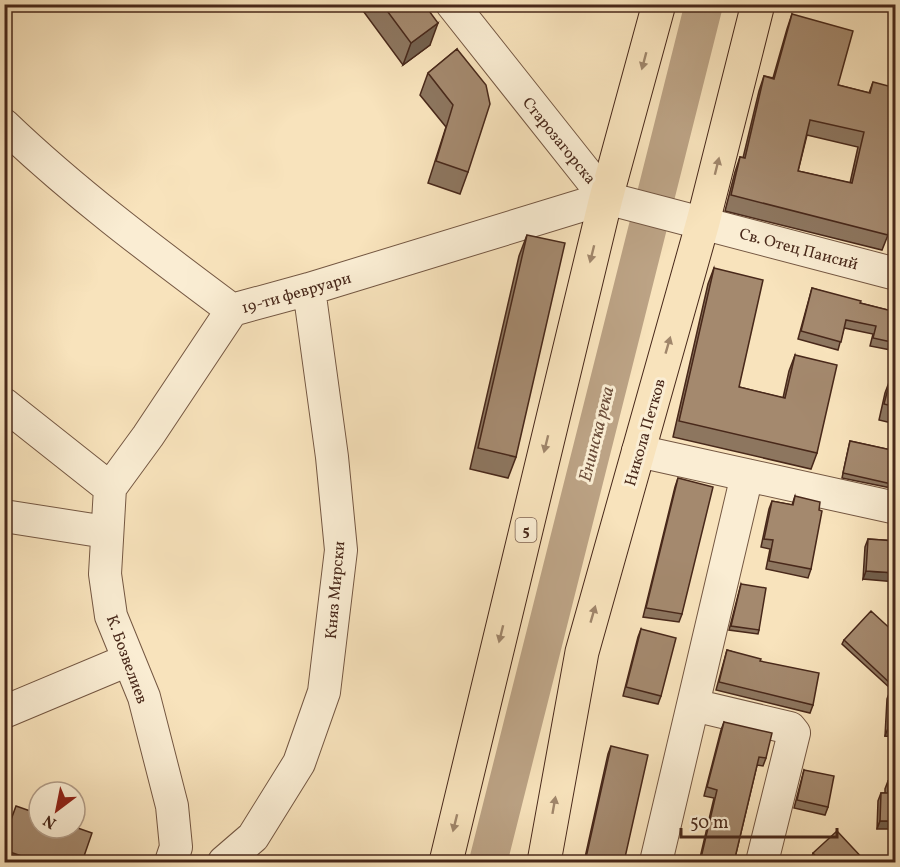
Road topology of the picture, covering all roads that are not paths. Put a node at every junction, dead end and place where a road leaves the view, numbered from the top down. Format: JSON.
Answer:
{"nodes":[{"id":1,"x":452,"y":4,"type":"edge"},
{"id":2,"x":659,"y":4,"type":"edge"},
{"id":3,"x":758,"y":4,"type":"edge"},
{"id":4,"x":4,"y":125,"type":"edge"},
{"id":5,"x":616,"y":200,"type":"junction"},
{"id":6,"x":694,"y":220,"type":"junction"},
{"id":7,"x":896,"y":273,"type":"edge"},
{"id":8,"x":309,"y":289,"type":"junction"},
{"id":9,"x":232,"y":310,"type":"junction"},
{"id":10,"x":4,"y":404,"type":"edge"},
{"id":11,"x":638,"y":452,"type":"junction"},
{"id":12,"x":747,"y":475,"type":"junction"},
{"id":13,"x":110,"y":488,"type":"junction"},
{"id":14,"x":896,"y":507,"type":"edge"},
{"id":15,"x":4,"y":516,"type":"edge"},
{"id":16,"x":106,"y":532,"type":"junction"},
{"id":17,"x":128,"y":660,"type":"junction"},
{"id":18,"x":693,"y":705,"type":"junction"},
{"id":19,"x":4,"y":712,"type":"edge"},
{"id":20,"x":171,"y":862,"type":"edge"},
{"id":21,"x":224,"y":862,"type":"edge"},
{"id":22,"x":446,"y":862,"type":"edge"},
{"id":23,"x":544,"y":862,"type":"edge"},
{"id":24,"x":656,"y":862,"type":"edge"},
{"id":25,"x":762,"y":862,"type":"edge"}],
"edges":[{"from":1,"to":5,"type":"street","name":"Старозагорска"},
{"from":2,"to":5,"type":"main road","number":"5","one_way":true},
{"from":6,"to":3,"type":"main road","name":"Никола Петков","one_way":true},
{"from":4,"to":9,"type":"street","name":"19-ти февруари"},
{"from":5,"to":6,"type":"street"},
{"from":5,"to":8,"type":"street","name":"19-ти февруари"},
{"from":5,"to":22,"type":"main road","number":"5","one_way":true},
{"from":6,"to":7,"type":"street","name":"Св. Отец Паисий"},
{"from":11,"to":6,"type":"main road","name":"Никола Петков","one_way":true},
{"from":8,"to":9,"type":"street","name":"19-ти февруари"},
{"from":8,"to":21,"type":"street","name":"Княз Мирски"},
{"from":9,"to":13,"type":"street"},
{"from":10,"to":13,"type":"street"},
{"from":11,"to":12,"type":"street"},
{"from":23,"to":11,"type":"main road","name":"Никола Петков","one_way":true},
{"from":12,"to":14,"type":"street"},
{"from":12,"to":18,"type":"street"},
{"from":13,"to":16,"type":"street","name":"К. Бозвелиев"},
{"from":15,"to":16,"type":"street"},
{"from":16,"to":17,"type":"street","name":"К. Бозвелиев"},
{"from":17,"to":19,"type":"street"},
{"from":17,"to":20,"type":"street","name":"К. Бозвелиев"},
{"from":18,"to":24,"type":"street"},
{"from":18,"to":25,"type":"street"}]}
